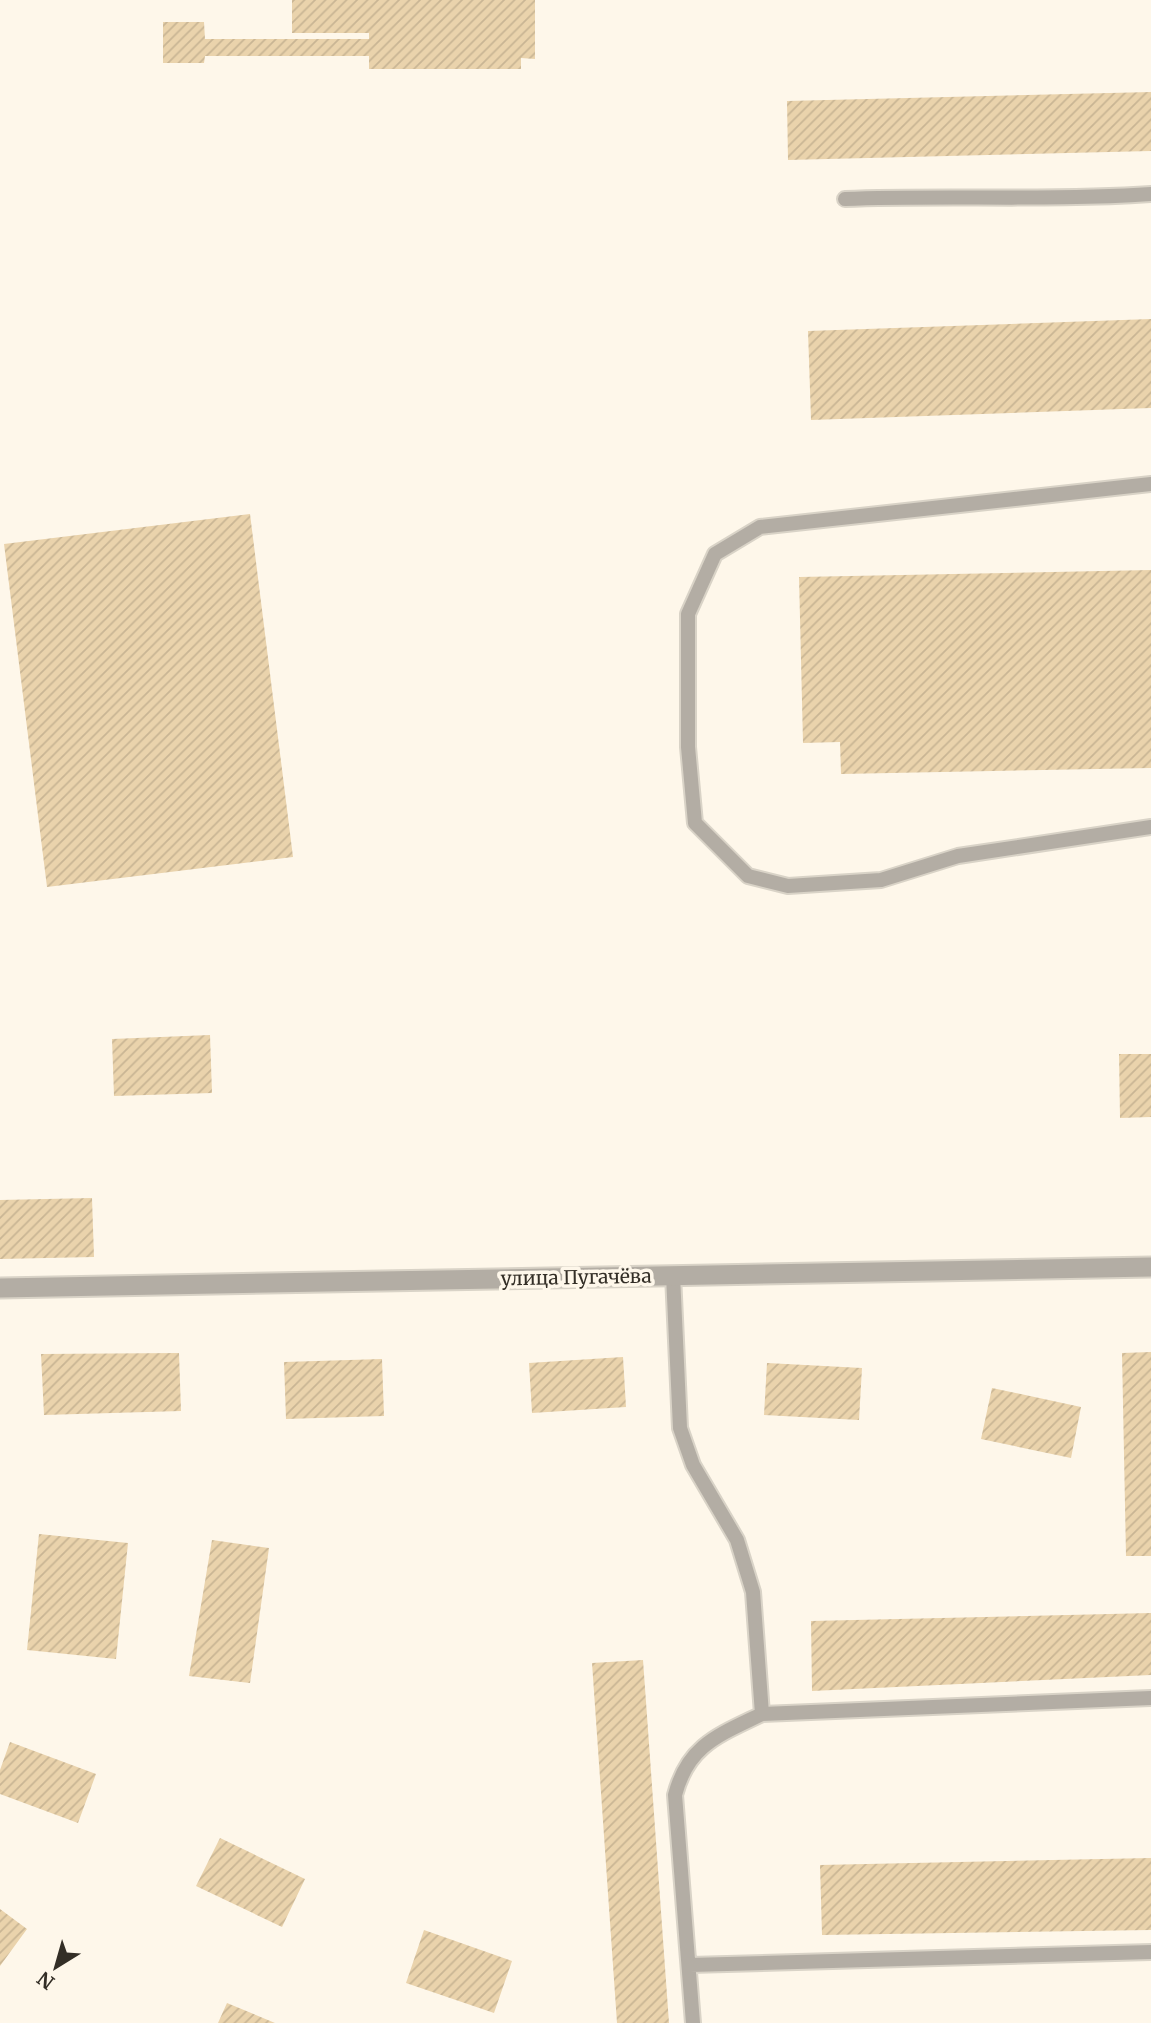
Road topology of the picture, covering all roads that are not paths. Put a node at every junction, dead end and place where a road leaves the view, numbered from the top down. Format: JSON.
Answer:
{"nodes":[{"id":1,"x":1151,"y":194,"type":"edge"},
{"id":2,"x":845,"y":198,"type":"dead end"},
{"id":3,"x":1151,"y":484,"type":"edge"},
{"id":4,"x":1151,"y":827,"type":"edge"},
{"id":5,"x":1151,"y":1266,"type":"edge"},
{"id":6,"x":673,"y":1275,"type":"junction"},
{"id":7,"x":0,"y":1288,"type":"edge"},
{"id":8,"x":1151,"y":1698,"type":"edge"},
{"id":9,"x":762,"y":1714,"type":"junction"},
{"id":10,"x":1151,"y":1952,"type":"edge"},
{"id":11,"x":690,"y":1965,"type":"junction"},
{"id":12,"x":693,"y":2023,"type":"edge"}],
"edges":[{"from":1,"to":2,"type":"lane"},
{"from":3,"to":4,"type":"lane"},
{"from":5,"to":6,"type":"street","name":"улица Пугачёва"},
{"from":6,"to":7,"type":"street","name":"улица Пугачёва"},
{"from":6,"to":9,"type":"lane"},
{"from":8,"to":9,"type":"lane"},
{"from":9,"to":11,"type":"lane"},
{"from":10,"to":11,"type":"lane"},
{"from":11,"to":12,"type":"lane"}]}
